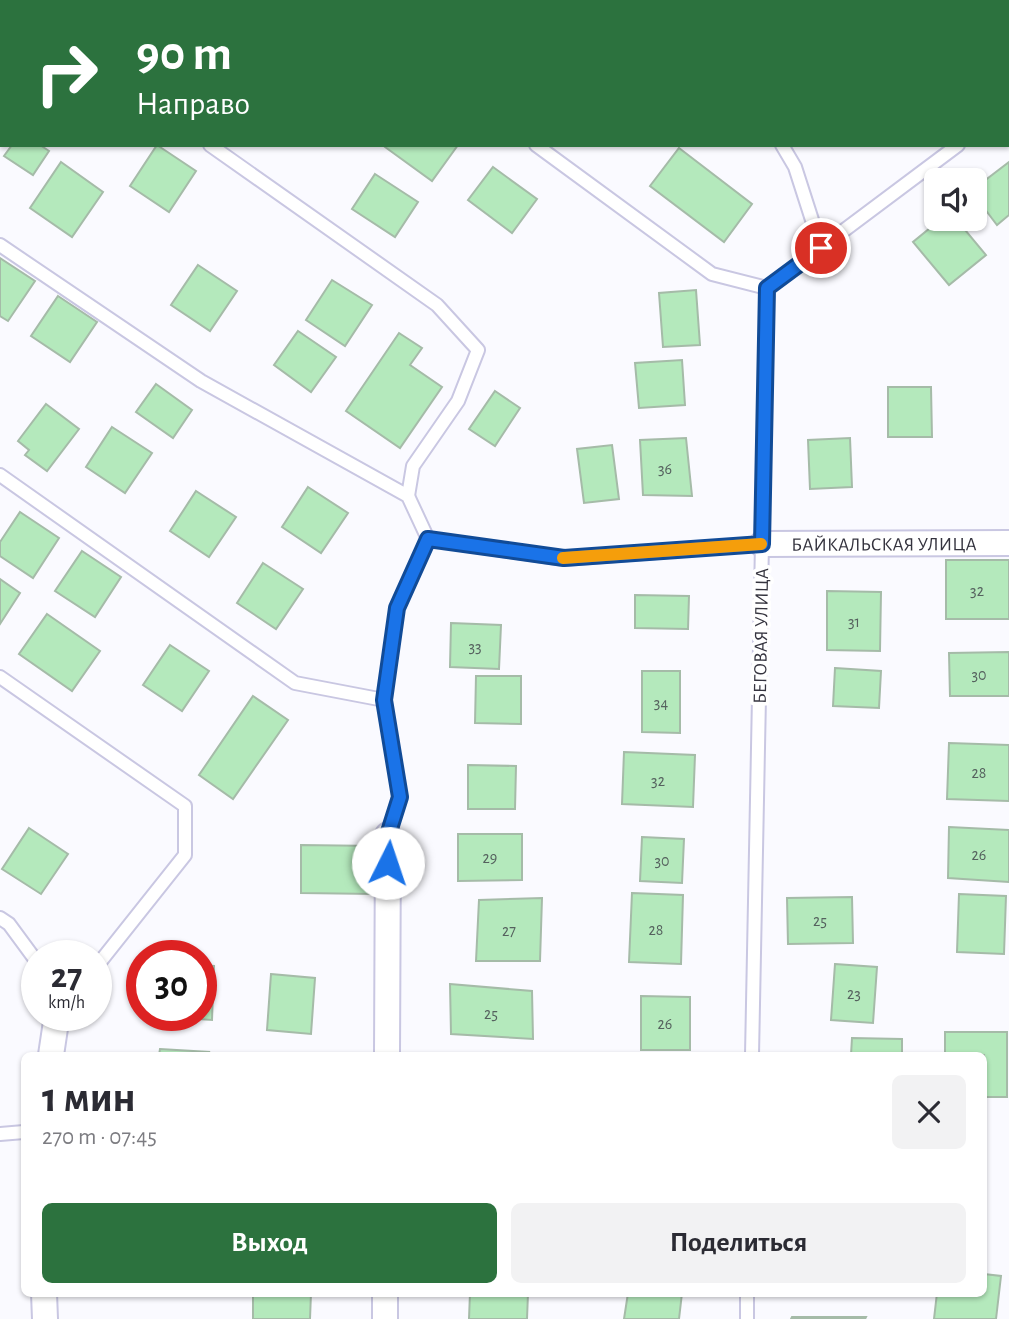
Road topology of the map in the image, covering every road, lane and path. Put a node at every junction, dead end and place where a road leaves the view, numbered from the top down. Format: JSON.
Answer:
{"nodes":[{"id":1,"x":213,"y":147,"type":"edge"},
{"id":2,"x":539,"y":147,"type":"edge"},
{"id":3,"x":783,"y":147,"type":"edge"},
{"id":4,"x":955,"y":147,"type":"edge"},
{"id":5,"x":0,"y":245,"type":"edge"},
{"id":6,"x":821,"y":248,"type":"junction"},
{"id":7,"x":767,"y":288,"type":"junction"},
{"id":8,"x":0,"y":475,"type":"edge"},
{"id":9,"x":408,"y":496,"type":"junction"},
{"id":10,"x":428,"y":539,"type":"junction"},
{"id":11,"x":1009,"y":543,"type":"edge"},
{"id":12,"x":762,"y":544,"type":"junction"},
{"id":13,"x":0,"y":677,"type":"edge"},
{"id":14,"x":384,"y":700,"type":"junction"},
{"id":15,"x":388,"y":835,"type":"joint"},
{"id":16,"x":0,"y":918,"type":"edge"},
{"id":17,"x":21,"y":941,"type":"edge"},
{"id":18,"x":112,"y":947,"type":"edge"},
{"id":19,"x":55,"y":1031,"type":"edge"},
{"id":20,"x":51,"y":1052,"type":"edge"},
{"id":21,"x":387,"y":1052,"type":"edge"},
{"id":22,"x":752,"y":1052,"type":"edge"},
{"id":23,"x":21,"y":1132,"type":"edge"},
{"id":24,"x":0,"y":1134,"type":"edge"},
{"id":25,"x":44,"y":1297,"type":"edge"},
{"id":26,"x":385,"y":1297,"type":"edge"},
{"id":27,"x":747,"y":1297,"type":"edge"},
{"id":28,"x":45,"y":1319,"type":"edge"},
{"id":29,"x":385,"y":1319,"type":"edge"},
{"id":30,"x":747,"y":1319,"type":"edge"}],
"edges":[{"from":1,"to":9,"type":"lane"},
{"from":2,"to":7,"type":"lane"},
{"from":3,"to":6,"type":"lane"},
{"from":4,"to":6,"type":"lane"},
{"from":5,"to":9,"type":"lane"},
{"from":6,"to":7,"type":"lane"},
{"from":7,"to":12,"type":"lane","name":"БЕГОВАЯ УЛИЦА"},
{"from":8,"to":14,"type":"lane"},
{"from":9,"to":10,"type":"lane"},
{"from":10,"to":12,"type":"lane"},
{"from":10,"to":14,"type":"lane"},
{"from":11,"to":12,"type":"street","name":"БАЙКАЛЬСКАЯ УЛИЦА"},
{"from":12,"to":22,"type":"lane","name":"БЕГОВАЯ УЛИЦА"},
{"from":13,"to":18,"type":"lane"},
{"from":14,"to":15,"type":"lane"},
{"from":15,"to":21,"type":"street"},
{"from":16,"to":17,"type":"lane"},
{"from":19,"to":20,"type":"street"},
{"from":23,"to":24,"type":"lane"},
{"from":25,"to":28,"type":"street"},
{"from":26,"to":29,"type":"street"},
{"from":27,"to":30,"type":"lane"}]}
